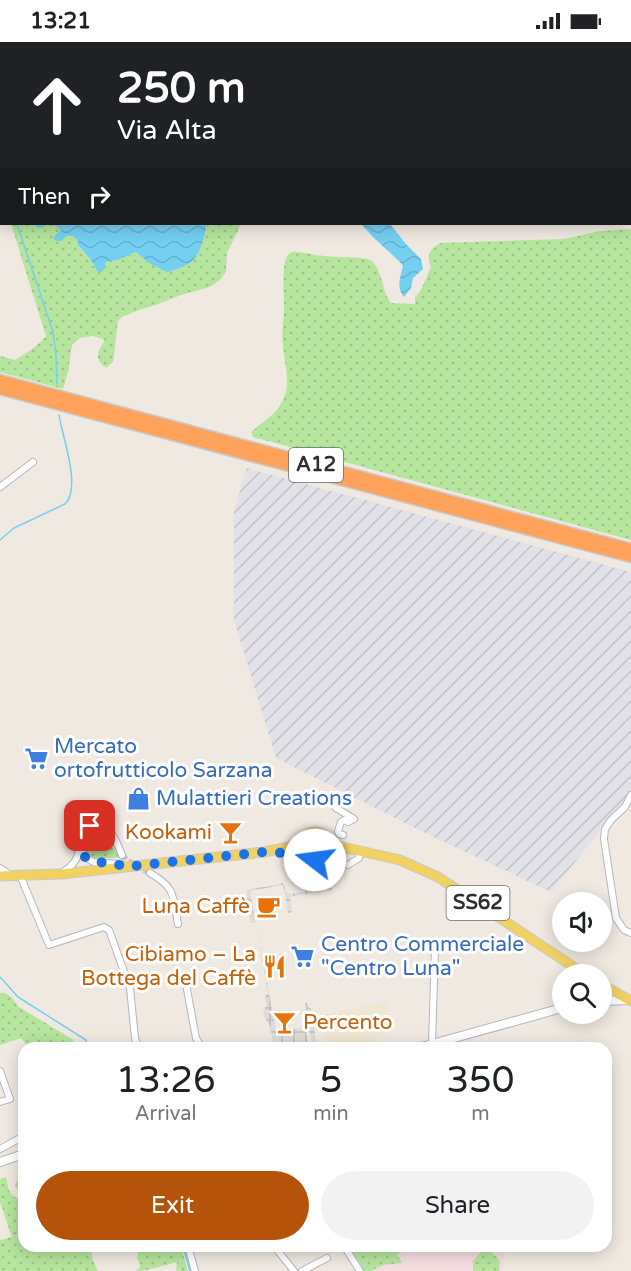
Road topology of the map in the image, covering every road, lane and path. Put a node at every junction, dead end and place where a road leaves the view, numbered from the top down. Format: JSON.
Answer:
{"nodes":[{"id":1,"x":0,"y":380,"type":"edge"},
{"id":2,"x":0,"y":389,"type":"edge"},
{"id":3,"x":33,"y":462,"type":"dead end"},
{"id":4,"x":0,"y":487,"type":"edge"},
{"id":5,"x":631,"y":549,"type":"edge"},
{"id":6,"x":631,"y":557,"type":"edge"},
{"id":7,"x":631,"y":795,"type":"edge"},
{"id":8,"x":336,"y":808,"type":"dead end"},
{"id":9,"x":343,"y":835,"type":"dead end"},
{"id":10,"x":303,"y":839,"type":"junction"},
{"id":11,"x":329,"y":844,"type":"junction"},
{"id":12,"x":80,"y":846,"type":"junction"},
{"id":13,"x":361,"y":850,"type":"junction"},
{"id":14,"x":264,"y":852,"type":"junction"},
{"id":15,"x":122,"y":855,"type":"tunnel mouth"},
{"id":16,"x":305,"y":855,"type":"junction"},
{"id":17,"x":325,"y":856,"type":"junction"},
{"id":18,"x":348,"y":865,"type":"dead end"},
{"id":19,"x":124,"y":867,"type":"junction"},
{"id":20,"x":0,"y":868,"type":"edge"},
{"id":21,"x":96,"y":870,"type":"junction"},
{"id":22,"x":150,"y":873,"type":"tunnel mouth"},
{"id":23,"x":61,"y":874,"type":"junction"},
{"id":24,"x":0,"y":876,"type":"edge"},
{"id":25,"x":17,"y":876,"type":"junction"},
{"id":26,"x":178,"y":924,"type":"dead end"},
{"id":27,"x":631,"y":933,"type":"edge"},
{"id":28,"x":435,"y":948,"type":"dead end"},
{"id":29,"x":568,"y":964,"type":"edge"},
{"id":30,"x":186,"y":984,"type":"dead end"},
{"id":31,"x":612,"y":993,"type":"edge"},
{"id":32,"x":612,"y":1001,"type":"edge"},
{"id":33,"x":630,"y":1001,"type":"edge"},
{"id":34,"x":552,"y":1011,"type":"edge"},
{"id":35,"x":136,"y":1042,"type":"edge"},
{"id":36,"x":198,"y":1042,"type":"edge"},
{"id":37,"x":432,"y":1042,"type":"edge"},
{"id":38,"x":439,"y":1042,"type":"edge"},
{"id":39,"x":0,"y":1071,"type":"edge"},
{"id":40,"x":0,"y":1102,"type":"edge"},
{"id":41,"x":18,"y":1139,"type":"edge"},
{"id":42,"x":0,"y":1149,"type":"edge"},
{"id":43,"x":18,"y":1156,"type":"edge"},
{"id":44,"x":0,"y":1162,"type":"edge"},
{"id":45,"x":190,"y":1252,"type":"edge"},
{"id":46,"x":279,"y":1252,"type":"edge"},
{"id":47,"x":348,"y":1252,"type":"edge"},
{"id":48,"x":327,"y":1258,"type":"dead end"},
{"id":49,"x":195,"y":1271,"type":"edge"},
{"id":50,"x":294,"y":1271,"type":"edge"},
{"id":51,"x":302,"y":1271,"type":"edge"},
{"id":52,"x":360,"y":1271,"type":"edge"}],
"edges":[{"from":1,"to":5,"type":"highway","number":"A12"},
{"from":2,"to":6,"type":"highway","number":"A12"},
{"from":3,"to":4,"type":"street"},
{"from":7,"to":27,"type":"street"},
{"from":8,"to":9,"type":"street"},
{"from":10,"to":11,"type":"main road","number":"SS62"},
{"from":10,"to":14,"type":"main road","number":"SS62"},
{"from":10,"to":16,"type":"main road"},
{"from":11,"to":13,"type":"main road","number":"SS62"},
{"from":11,"to":17,"type":"main road"},
{"from":12,"to":15,"type":"street"},
{"from":12,"to":19,"type":"street"},
{"from":12,"to":21,"type":"street"},
{"from":12,"to":23,"type":"street"},
{"from":13,"to":17,"type":"main road","number":"SS62"},
{"from":13,"to":18,"type":"street"},
{"from":13,"to":29,"type":"main road","number":"SS62"},
{"from":14,"to":16,"type":"main road","number":"SS62"},
{"from":14,"to":19,"type":"main road","number":"SS62"},
{"from":16,"to":17,"type":"main road","number":"SS62"},
{"from":19,"to":21,"type":"main road","number":"SS62"},
{"from":20,"to":25,"type":"street"},
{"from":21,"to":23,"type":"main road","number":"SS62"},
{"from":22,"to":26,"type":"street"},
{"from":23,"to":25,"type":"main road","number":"SS62"},
{"from":24,"to":25,"type":"main road","number":"SS62"},
{"from":25,"to":35,"type":"street"},
{"from":28,"to":37,"type":"street"},
{"from":30,"to":36,"type":"street"},
{"from":31,"to":33,"type":"main road"},
{"from":32,"to":33,"type":"street"},
{"from":34,"to":38,"type":"street"},
{"from":39,"to":40,"type":"street"},
{"from":41,"to":42,"type":"street"},
{"from":43,"to":44,"type":"street"},
{"from":45,"to":49,"type":"street"},
{"from":46,"to":50,"type":"street"},
{"from":47,"to":52,"type":"street"},
{"from":48,"to":51,"type":"street"}]}
